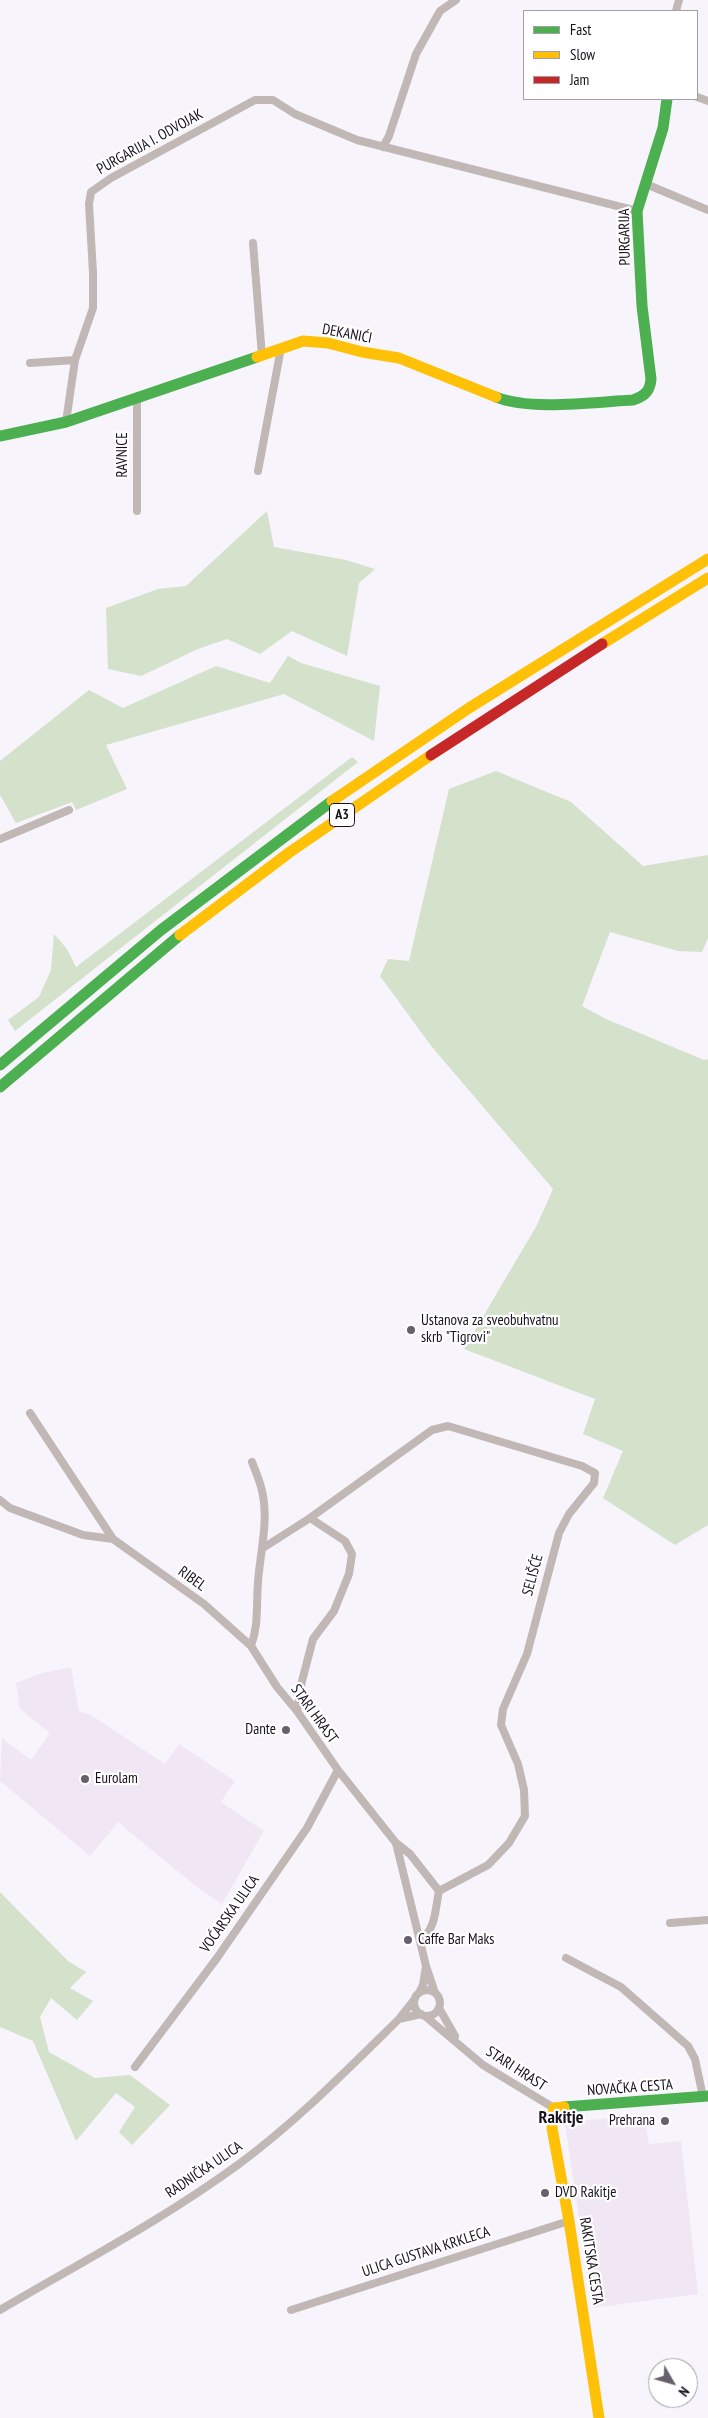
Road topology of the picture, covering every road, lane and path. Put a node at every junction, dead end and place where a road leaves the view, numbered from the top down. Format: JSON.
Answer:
{"nodes":[{"id":1,"x":456,"y":0,"type":"edge"},
{"id":2,"x":667,"y":100,"type":"edge"},
{"id":3,"x":383,"y":147,"type":"junction"},
{"id":4,"x":646,"y":184,"type":"junction"},
{"id":5,"x":708,"y":210,"type":"edge"},
{"id":6,"x":637,"y":211,"type":"junction"},
{"id":7,"x":253,"y":243,"type":"dead end"},
{"id":8,"x":282,"y":348,"type":"junction"},
{"id":9,"x":262,"y":356,"type":"junction"},
{"id":10,"x":75,"y":360,"type":"junction"},
{"id":11,"x":30,"y":363,"type":"dead end"},
{"id":12,"x":650,"y":379,"type":"joint"},
{"id":13,"x":137,"y":399,"type":"junction"},
{"id":14,"x":66,"y":422,"type":"junction"},
{"id":15,"x":0,"y":436,"type":"edge"},
{"id":16,"x":258,"y":470,"type":"dead end"},
{"id":17,"x":137,"y":511,"type":"dead end"},
{"id":18,"x":708,"y":559,"type":"edge"},
{"id":19,"x":708,"y":578,"type":"edge"},
{"id":20,"x":69,"y":810,"type":"dead end"},
{"id":21,"x":0,"y":839,"type":"edge"},
{"id":22,"x":0,"y":1065,"type":"edge"},
{"id":23,"x":0,"y":1086,"type":"edge"},
{"id":24,"x":30,"y":1413,"type":"dead end"},
{"id":25,"x":252,"y":1462,"type":"dead end"},
{"id":26,"x":0,"y":1500,"type":"edge"},
{"id":27,"x":310,"y":1518,"type":"junction"},
{"id":28,"x":113,"y":1539,"type":"junction"},
{"id":29,"x":263,"y":1548,"type":"junction"},
{"id":30,"x":250,"y":1646,"type":"junction"},
{"id":31,"x":297,"y":1711,"type":"junction"},
{"id":32,"x":338,"y":1770,"type":"junction"},
{"id":33,"x":396,"y":1842,"type":"junction"},
{"id":34,"x":439,"y":1891,"type":"junction"},
{"id":35,"x":708,"y":1920,"type":"edge"},
{"id":36,"x":670,"y":1923,"type":"dead end"},
{"id":37,"x":421,"y":1940,"type":"junction"},
{"id":38,"x":566,"y":1958,"type":"dead end"},
{"id":39,"x":426,"y":1966,"type":"junction"},
{"id":40,"x":435,"y":1993,"type":"junction"},
{"id":41,"x":417,"y":1996,"type":"junction"},
{"id":42,"x":439,"y":2008,"type":"junction"},
{"id":43,"x":423,"y":2015,"type":"junction"},
{"id":44,"x":398,"y":2019,"type":"junction"},
{"id":45,"x":465,"y":2050,"type":"junction"},
{"id":46,"x":135,"y":2067,"type":"dead end"},
{"id":47,"x":706,"y":2096,"type":"edge"},
{"id":48,"x":554,"y":2108,"type":"junction"},
{"id":49,"x":570,"y":2221,"type":"junction"},
{"id":50,"x":0,"y":2310,"type":"edge"},
{"id":51,"x":291,"y":2310,"type":"dead end"},
{"id":52,"x":599,"y":2418,"type":"edge"}],
"edges":[{"from":1,"to":3,"type":"street"},
{"from":2,"to":4,"type":"main road","name":"PURGARIJA"},
{"from":3,"to":6,"type":"street","name":"PURGARIJA I. ODVOJAK"},
{"from":3,"to":10,"type":"street","name":"PURGARIJA I. ODVOJAK"},
{"from":4,"to":5,"type":"street"},
{"from":4,"to":6,"type":"main road","name":"PURGARIJA"},
{"from":6,"to":12,"type":"main road","name":"PURGARIJA"},
{"from":7,"to":9,"type":"street"},
{"from":8,"to":9,"type":"main road","name":"DEKANIĆI"},
{"from":8,"to":12,"type":"main road","name":"DEKANIĆI"},
{"from":8,"to":16,"type":"street"},
{"from":9,"to":13,"type":"main road","name":"DEKANIĆI"},
{"from":10,"to":11,"type":"street"},
{"from":10,"to":14,"type":"street","name":"PURGARIJA I. ODVOJAK"},
{"from":13,"to":14,"type":"main road","name":"DEKANIĆI"},
{"from":13,"to":17,"type":"street","name":"RAVNICE"},
{"from":14,"to":15,"type":"main road","name":"DEKANIĆI"},
{"from":18,"to":22,"type":"main road","number":"A3"},
{"from":19,"to":23,"type":"main road","number":"A3"},
{"from":20,"to":21,"type":"street"},
{"from":24,"to":28,"type":"street","name":"RIBEL"},
{"from":25,"to":29,"type":"street"},
{"from":26,"to":28,"type":"street","name":"RIBEL"},
{"from":27,"to":29,"type":"street"},
{"from":27,"to":31,"type":"street"},
{"from":27,"to":34,"type":"street","name":"SELIŠĆE"},
{"from":28,"to":30,"type":"street","name":"RIBEL"},
{"from":29,"to":30,"type":"street"},
{"from":30,"to":31,"type":"street","name":"STARI HRAST"},
{"from":31,"to":32,"type":"street","name":"STARI HRAST"},
{"from":32,"to":33,"type":"street","name":"STARI HRAST"},
{"from":32,"to":46,"type":"street","name":"VOĆARSKA ULICA"},
{"from":33,"to":34,"type":"street"},
{"from":33,"to":37,"type":"street","name":"STARI HRAST"},
{"from":34,"to":37,"type":"street"},
{"from":35,"to":36,"type":"street"},
{"from":37,"to":39,"type":"street","name":"STARI HRAST"},
{"from":38,"to":47,"type":"street"},
{"from":39,"to":40,"type":"street","name":"STARI HRAST"},
{"from":39,"to":41,"type":"street","name":"STARI HRAST"},
{"from":40,"to":41,"type":"street"},
{"from":40,"to":42,"type":"street"},
{"from":41,"to":43,"type":"street"},
{"from":41,"to":44,"type":"street","name":"RADNIČKA ULICA"},
{"from":42,"to":43,"type":"street"},
{"from":42,"to":45,"type":"street","name":"STARI HRAST"},
{"from":43,"to":44,"type":"street"},
{"from":43,"to":45,"type":"street","name":"STARI HRAST"},
{"from":44,"to":50,"type":"street","name":"RADNIČKA ULICA"},
{"from":45,"to":48,"type":"street","name":"STARI HRAST"},
{"from":47,"to":48,"type":"main road","name":"NOVAČKA CESTA"},
{"from":48,"to":49,"type":"main road","name":"RAKITSKA CESTA"},
{"from":49,"to":51,"type":"street","name":"ULICA GUSTAVA KRKLECA"},
{"from":49,"to":52,"type":"main road","name":"RAKITSKA CESTA"}]}
